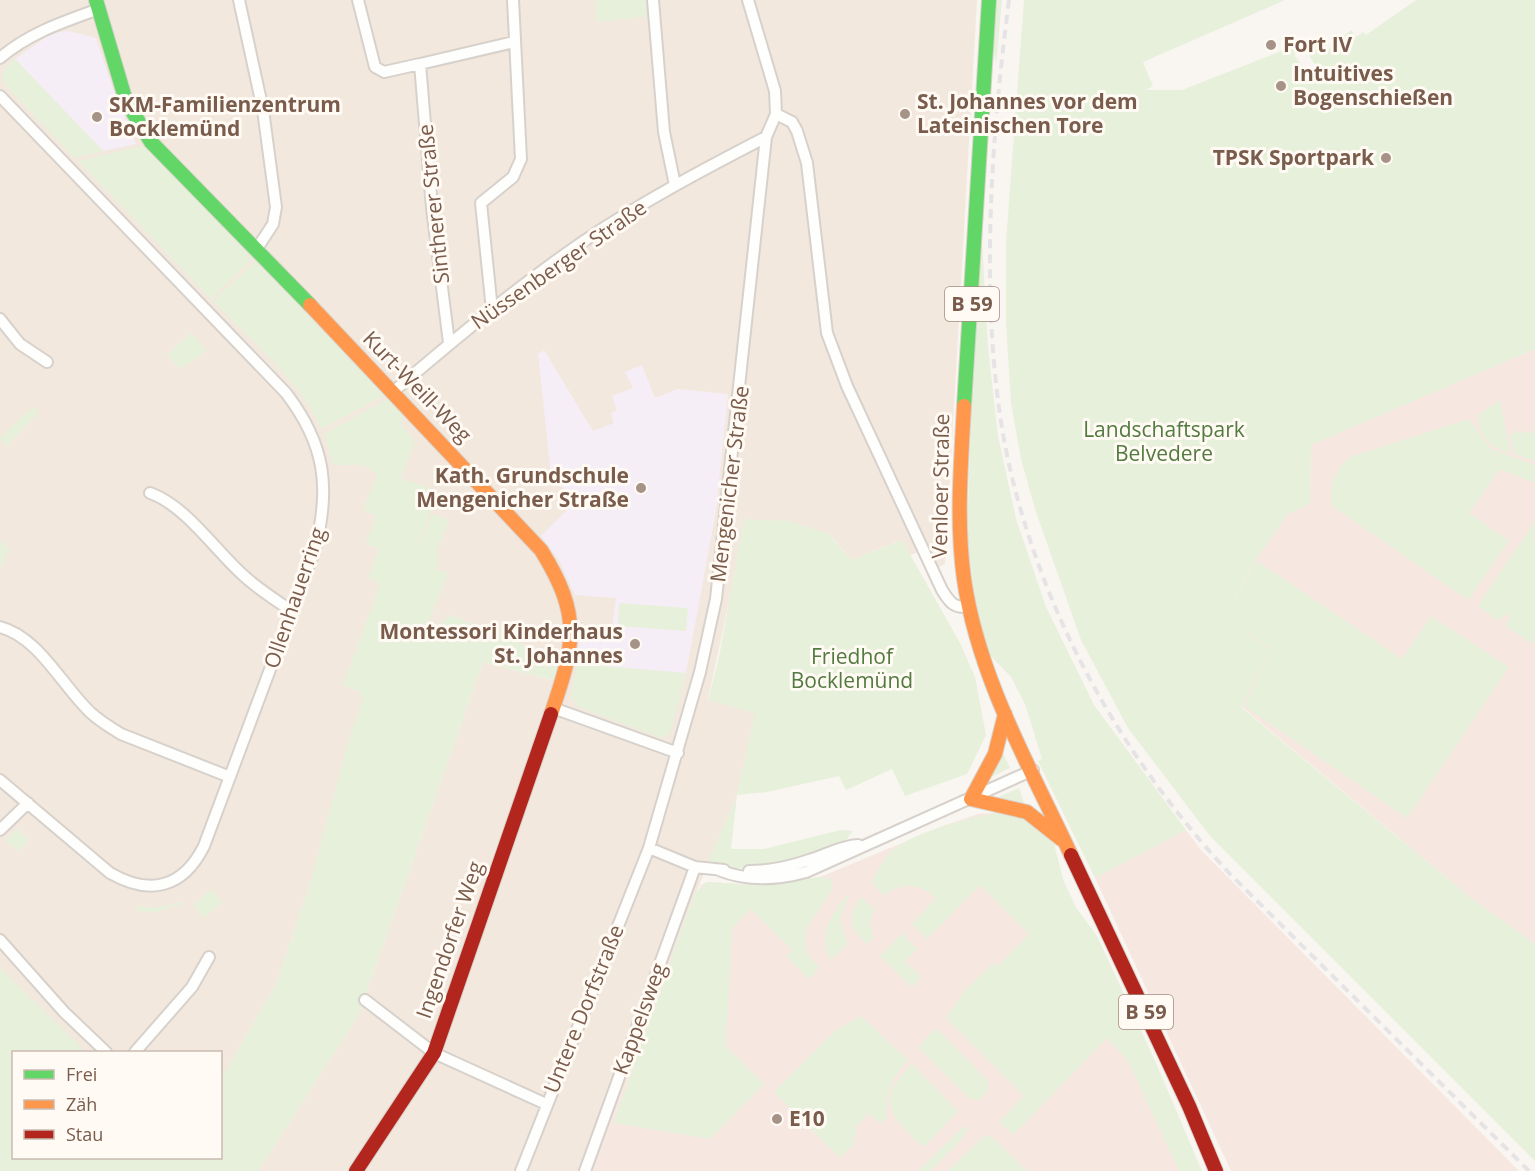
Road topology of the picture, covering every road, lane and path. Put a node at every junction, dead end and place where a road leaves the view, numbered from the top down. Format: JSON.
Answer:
{"nodes":[{"id":1,"x":238,"y":0,"type":"edge"},
{"id":2,"x":358,"y":0,"type":"edge"},
{"id":3,"x":513,"y":0,"type":"edge"},
{"id":4,"x":653,"y":0,"type":"edge"},
{"id":5,"x":748,"y":0,"type":"edge"},
{"id":6,"x":989,"y":0,"type":"edge"},
{"id":7,"x":97,"y":5,"type":"edge"},
{"id":8,"x":514,"y":42,"type":"junction"},
{"id":9,"x":0,"y":58,"type":"edge"},
{"id":10,"x":420,"y":64,"type":"junction"},
{"id":11,"x":0,"y":96,"type":"edge"},
{"id":12,"x":776,"y":114,"type":"junction"},
{"id":13,"x":766,"y":137,"type":"junction"},
{"id":14,"x":675,"y":184,"type":"junction"},
{"id":15,"x":256,"y":250,"type":"junction"},
{"id":16,"x":492,"y":310,"type":"junction"},
{"id":17,"x":0,"y":319,"type":"edge"},
{"id":18,"x":449,"y":343,"type":"junction"},
{"id":19,"x":47,"y":362,"type":"dead end"},
{"id":20,"x":394,"y":391,"type":"junction"},
{"id":21,"x":150,"y":493,"type":"dead end"},
{"id":22,"x":967,"y":607,"type":"junction"},
{"id":23,"x":292,"y":611,"type":"junction"},
{"id":24,"x":0,"y":627,"type":"edge"},
{"id":25,"x":553,"y":708,"type":"junction"},
{"id":26,"x":1005,"y":714,"type":"junction"},
{"id":27,"x":678,"y":753,"type":"junction"},
{"id":28,"x":1033,"y":770,"type":"junction"},
{"id":29,"x":230,"y":777,"type":"junction"},
{"id":30,"x":0,"y":780,"type":"edge"},
{"id":31,"x":971,"y":799,"type":"junction"},
{"id":32,"x":28,"y":803,"type":"junction"},
{"id":33,"x":0,"y":830,"type":"edge"},
{"id":34,"x":1067,"y":843,"type":"junction"},
{"id":35,"x":649,"y":848,"type":"junction"},
{"id":36,"x":695,"y":867,"type":"junction"},
{"id":37,"x":0,"y":940,"type":"edge"},
{"id":38,"x":209,"y":957,"type":"dead end"},
{"id":39,"x":365,"y":1000,"type":"dead end"},
{"id":40,"x":104,"y":1051,"type":"edge"},
{"id":41,"x":137,"y":1051,"type":"edge"},
{"id":42,"x":434,"y":1053,"type":"junction"},
{"id":43,"x":546,"y":1104,"type":"junction"},
{"id":44,"x":1189,"y":1106,"type":"junction"},
{"id":45,"x":356,"y":1171,"type":"edge"},
{"id":46,"x":521,"y":1171,"type":"edge"},
{"id":47,"x":585,"y":1171,"type":"edge"},
{"id":48,"x":1216,"y":1171,"type":"edge"},
{"id":49,"x":1223,"y":1171,"type":"edge"}],
"edges":[{"from":1,"to":15,"type":"street"},
{"from":2,"to":10,"type":"street"},
{"from":3,"to":8,"type":"street"},
{"from":4,"to":14,"type":"street"},
{"from":5,"to":12,"type":"street"},
{"from":6,"to":22,"type":"main road","name":"Venloer Straße","number":"B 59"},
{"from":7,"to":9,"type":"street","name":"Kurt-Weill-Weg"},
{"from":7,"to":15,"type":"main road","name":"Kurt-Weill-Weg"},
{"from":8,"to":10,"type":"street"},
{"from":8,"to":16,"type":"street"},
{"from":10,"to":18,"type":"street","name":"Sintherer Straße"},
{"from":11,"to":23,"type":"street","name":"Ollenhauerring"},
{"from":12,"to":13,"type":"street","name":"Mengenicher Straße"},
{"from":12,"to":22,"type":"street"},
{"from":13,"to":14,"type":"street","name":"Nüssenberger Straße"},
{"from":13,"to":27,"type":"street","name":"Mengenicher Straße"},
{"from":14,"to":16,"type":"street","name":"Nüssenberger Straße"},
{"from":15,"to":20,"type":"main road","name":"Kurt-Weill-Weg"},
{"from":16,"to":18,"type":"street","name":"Nüssenberger Straße"},
{"from":17,"to":19,"type":"street"},
{"from":18,"to":20,"type":"street","name":"Nüssenberger Straße"},
{"from":20,"to":25,"type":"main road","name":"Kurt-Weill-Weg"},
{"from":21,"to":23,"type":"street"},
{"from":22,"to":26,"type":"main road","name":"Venloer Straße","number":"B 59"},
{"from":23,"to":29,"type":"street","name":"Ollenhauerring"},
{"from":24,"to":29,"type":"street"},
{"from":25,"to":27,"type":"street"},
{"from":25,"to":42,"type":"main road","name":"Ingendorfer Weg"},
{"from":26,"to":28,"type":"main road","name":"Venloer Straße","number":"B 59"},
{"from":26,"to":31,"type":"main road"},
{"from":27,"to":35,"type":"street","name":"Mengenicher Straße"},
{"from":28,"to":31,"type":"street"},
{"from":28,"to":34,"type":"main road","name":"Venloer Straße","number":"B 59"},
{"from":29,"to":32,"type":"street","name":"Ollenhauerring"},
{"from":30,"to":32,"type":"street","name":"Ollenhauerring"},
{"from":31,"to":34,"type":"main road"},
{"from":31,"to":36,"type":"street"},
{"from":32,"to":33,"type":"street"},
{"from":34,"to":44,"type":"main road","name":"Venloer Straße","number":"B 59"},
{"from":35,"to":36,"type":"street"},
{"from":35,"to":43,"type":"street","name":"Untere Dorfstraße"},
{"from":36,"to":47,"type":"street","name":"Kappelsweg"},
{"from":37,"to":40,"type":"street"},
{"from":38,"to":41,"type":"street"},
{"from":39,"to":42,"type":"street"},
{"from":42,"to":43,"type":"street"},
{"from":42,"to":45,"type":"main road","name":"Ingendorfer Weg"},
{"from":43,"to":46,"type":"street","name":"Untere Dorfstraße"},
{"from":44,"to":48,"type":"main road","name":"Venloer Straße","number":"B 59"},
{"from":44,"to":49,"type":"main road","name":"Venloer Straße","number":"B 59"}]}
